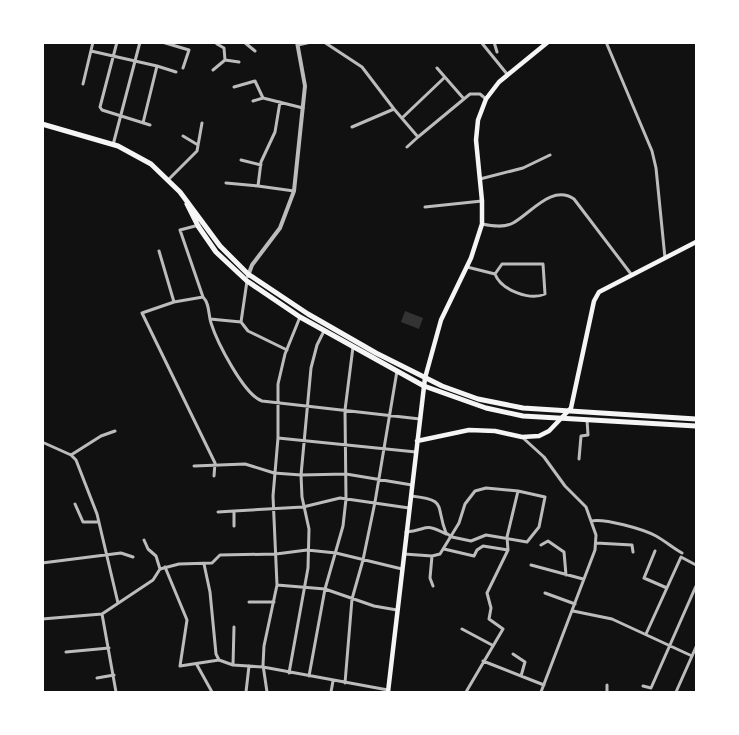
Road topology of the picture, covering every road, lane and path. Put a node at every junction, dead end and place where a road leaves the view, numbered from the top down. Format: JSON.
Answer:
{"nodes":[{"id":1,"x":94,"y":42,"type":"edge"},
{"id":2,"x":117,"y":42,"type":"edge"},
{"id":3,"x":140,"y":42,"type":"edge"},
{"id":4,"x":162,"y":42,"type":"edge"},
{"id":5,"x":244,"y":42,"type":"edge"},
{"id":6,"x":311,"y":42,"type":"edge"},
{"id":7,"x":324,"y":42,"type":"edge"},
{"id":8,"x":494,"y":42,"type":"edge"},
{"id":9,"x":548,"y":42,"type":"edge"},
{"id":10,"x":606,"y":42,"type":"edge"},
{"id":11,"x":217,"y":43,"type":"edge"},
{"id":12,"x":483,"y":43,"type":"edge"},
{"id":13,"x":297,"y":44,"type":"edge"},
{"id":14,"x":91,"y":51,"type":"junction"},
{"id":15,"x":255,"y":51,"type":"dead end"},
{"id":16,"x":497,"y":52,"type":"dead end"},
{"id":17,"x":113,"y":56,"type":"junction"},
{"id":18,"x":225,"y":60,"type":"junction"},
{"id":19,"x":135,"y":61,"type":"junction"},
{"id":20,"x":239,"y":62,"type":"dead end"},
{"id":21,"x":157,"y":66,"type":"junction"},
{"id":22,"x":183,"y":68,"type":"dead end"},
{"id":23,"x":437,"y":68,"type":"dead end"},
{"id":24,"x":212,"y":70,"type":"dead end"},
{"id":25,"x":176,"y":72,"type":"dead end"},
{"id":26,"x":507,"y":74,"type":"junction"},
{"id":27,"x":444,"y":78,"type":"junction"},
{"id":28,"x":83,"y":84,"type":"dead end"},
{"id":29,"x":234,"y":87,"type":"dead end"},
{"id":30,"x":263,"y":98,"type":"junction"},
{"id":31,"x":464,"y":99,"type":"junction"},
{"id":32,"x":486,"y":99,"type":"junction"},
{"id":33,"x":253,"y":101,"type":"dead end"},
{"id":34,"x":280,"y":102,"type":"junction"},
{"id":35,"x":303,"y":108,"type":"junction"},
{"id":36,"x":394,"y":109,"type":"junction"},
{"id":37,"x":121,"y":117,"type":"junction"},
{"id":38,"x":402,"y":118,"type":"junction"},
{"id":39,"x":143,"y":123,"type":"junction"},
{"id":40,"x":202,"y":123,"type":"dead end"},
{"id":41,"x":42,"y":124,"type":"edge"},
{"id":42,"x":150,"y":125,"type":"dead end"},
{"id":43,"x":352,"y":127,"type":"dead end"},
{"id":44,"x":183,"y":136,"type":"dead end"},
{"id":45,"x":418,"y":137,"type":"junction"},
{"id":46,"x":113,"y":145,"type":"junction"},
{"id":47,"x":198,"y":145,"type":"junction"},
{"id":48,"x":407,"y":147,"type":"dead end"},
{"id":49,"x":550,"y":155,"type":"dead end"},
{"id":50,"x":241,"y":160,"type":"dead end"},
{"id":51,"x":261,"y":165,"type":"junction"},
{"id":52,"x":169,"y":179,"type":"junction"},
{"id":53,"x":480,"y":179,"type":"junction"},
{"id":54,"x":226,"y":183,"type":"dead end"},
{"id":55,"x":258,"y":186,"type":"junction"},
{"id":56,"x":294,"y":191,"type":"junction"},
{"id":57,"x":180,"y":192,"type":"junction"},
{"id":58,"x":482,"y":201,"type":"junction"},
{"id":59,"x":425,"y":207,"type":"dead end"},
{"id":60,"x":203,"y":222,"type":"junction"},
{"id":61,"x":482,"y":224,"type":"junction"},
{"id":62,"x":198,"y":226,"type":"junction"},
{"id":63,"x":696,"y":242,"type":"edge"},
{"id":64,"x":159,"y":251,"type":"dead end"},
{"id":65,"x":665,"y":258,"type":"junction"},
{"id":66,"x":466,"y":266,"type":"junction"},
{"id":67,"x":248,"y":274,"type":"junction"},
{"id":68,"x":495,"y":274,"type":"junction"},
{"id":69,"x":631,"y":274,"type":"junction"},
{"id":70,"x":247,"y":281,"type":"junction"},
{"id":71,"x":203,"y":297,"type":"junction"},
{"id":72,"x":174,"y":302,"type":"junction"},
{"id":73,"x":300,"y":317,"type":"junction"},
{"id":74,"x":210,"y":319,"type":"junction"},
{"id":75,"x":241,"y":322,"type":"junction"},
{"id":76,"x":324,"y":331,"type":"junction"},
{"id":77,"x":353,"y":347,"type":"junction"},
{"id":78,"x":287,"y":350,"type":"junction"},
{"id":79,"x":396,"y":371,"type":"junction"},
{"id":80,"x":425,"y":378,"type":"junction"},
{"id":81,"x":424,"y":386,"type":"junction"},
{"id":82,"x":277,"y":402,"type":"junction"},
{"id":83,"x":308,"y":405,"type":"junction"},
{"id":84,"x":345,"y":410,"type":"junction"},
{"id":85,"x":569,"y":411,"type":"junction"},
{"id":86,"x":387,"y":416,"type":"junction"},
{"id":87,"x":420,"y":419,"type":"junction"},
{"id":88,"x":561,"y":419,"type":"junction"},
{"id":89,"x":696,"y":419,"type":"edge"},
{"id":90,"x":587,"y":420,"type":"junction"},
{"id":91,"x":696,"y":426,"type":"edge"},
{"id":92,"x":116,"y":431,"type":"dead end"},
{"id":93,"x":278,"y":438,"type":"junction"},
{"id":94,"x":522,"y":438,"type":"junction"},
{"id":95,"x":305,"y":440,"type":"junction"},
{"id":96,"x":417,"y":441,"type":"junction"},
{"id":97,"x":42,"y":442,"type":"edge"},
{"id":98,"x":345,"y":446,"type":"junction"},
{"id":99,"x":382,"y":449,"type":"junction"},
{"id":100,"x":416,"y":452,"type":"junction"},
{"id":101,"x":71,"y":455,"type":"junction"},
{"id":102,"x":579,"y":459,"type":"dead end"},
{"id":103,"x":215,"y":464,"type":"junction"},
{"id":104,"x":194,"y":466,"type":"dead end"},
{"id":105,"x":274,"y":473,"type":"junction"},
{"id":106,"x":346,"y":474,"type":"junction"},
{"id":107,"x":301,"y":475,"type":"junction"},
{"id":108,"x":214,"y":476,"type":"dead end"},
{"id":109,"x":377,"y":480,"type":"junction"},
{"id":110,"x":412,"y":485,"type":"junction"},
{"id":111,"x":518,"y":491,"type":"junction"},
{"id":112,"x":411,"y":496,"type":"junction"},
{"id":113,"x":346,"y":499,"type":"junction"},
{"id":114,"x":375,"y":502,"type":"junction"},
{"id":115,"x":75,"y":504,"type":"dead end"},
{"id":116,"x":303,"y":507,"type":"junction"},
{"id":117,"x":273,"y":508,"type":"junction"},
{"id":118,"x":410,"y":508,"type":"junction"},
{"id":119,"x":234,"y":511,"type":"junction"},
{"id":120,"x":218,"y":512,"type":"dead end"},
{"id":121,"x":100,"y":522,"type":"junction"},
{"id":122,"x":590,"y":522,"type":"junction"},
{"id":123,"x":234,"y":526,"type":"dead end"},
{"id":124,"x":406,"y":532,"type":"junction"},
{"id":125,"x":450,"y":536,"type":"junction"},
{"id":126,"x":507,"y":537,"type":"junction"},
{"id":127,"x":144,"y":540,"type":"dead end"},
{"id":128,"x":596,"y":543,"type":"junction"},
{"id":129,"x":541,"y":545,"type":"dead end"},
{"id":130,"x":444,"y":549,"type":"junction"},
{"id":131,"x":307,"y":550,"type":"junction"},
{"id":132,"x":508,"y":550,"type":"junction"},
{"id":133,"x":655,"y":551,"type":"dead end"},
{"id":134,"x":336,"y":552,"type":"junction"},
{"id":135,"x":633,"y":552,"type":"dead end"},
{"id":136,"x":682,"y":553,"type":"dead end"},
{"id":137,"x":276,"y":554,"type":"junction"},
{"id":138,"x":404,"y":554,"type":"junction"},
{"id":139,"x":107,"y":556,"type":"junction"},
{"id":140,"x":432,"y":556,"type":"junction"},
{"id":141,"x":132,"y":557,"type":"dead end"},
{"id":142,"x":363,"y":560,"type":"junction"},
{"id":143,"x":42,"y":563,"type":"edge"},
{"id":144,"x":204,"y":564,"type":"junction"},
{"id":145,"x":696,"y":564,"type":"edge"},
{"id":146,"x":531,"y":565,"type":"dead end"},
{"id":147,"x":165,"y":567,"type":"junction"},
{"id":148,"x":160,"y":569,"type":"junction"},
{"id":149,"x":402,"y":569,"type":"junction"},
{"id":150,"x":566,"y":575,"type":"junction"},
{"id":151,"x":583,"y":579,"type":"junction"},
{"id":152,"x":277,"y":584,"type":"junction"},
{"id":153,"x":306,"y":586,"type":"junction"},
{"id":154,"x":433,"y":586,"type":"dead end"},
{"id":155,"x":696,"y":586,"type":"edge"},
{"id":156,"x":667,"y":588,"type":"junction"},
{"id":157,"x":325,"y":589,"type":"junction"},
{"id":158,"x":545,"y":593,"type":"dead end"},
{"id":159,"x":352,"y":599,"type":"junction"},
{"id":160,"x":249,"y":602,"type":"dead end"},
{"id":161,"x":274,"y":602,"type":"junction"},
{"id":162,"x":118,"y":603,"type":"junction"},
{"id":163,"x":575,"y":604,"type":"junction"},
{"id":164,"x":397,"y":610,"type":"junction"},
{"id":165,"x":573,"y":611,"type":"junction"},
{"id":166,"x":102,"y":614,"type":"junction"},
{"id":167,"x":42,"y":619,"type":"edge"},
{"id":168,"x":234,"y":627,"type":"dead end"},
{"id":169,"x":462,"y":629,"type":"dead end"},
{"id":170,"x":646,"y":634,"type":"junction"},
{"id":171,"x":492,"y":645,"type":"junction"},
{"id":172,"x":669,"y":645,"type":"junction"},
{"id":173,"x":696,"y":647,"type":"edge"},
{"id":174,"x":109,"y":648,"type":"junction"},
{"id":175,"x":66,"y":652,"type":"dead end"},
{"id":176,"x":513,"y":654,"type":"dead end"},
{"id":177,"x":692,"y":656,"type":"junction"},
{"id":178,"x":219,"y":660,"type":"junction"},
{"id":179,"x":483,"y":661,"type":"junction"},
{"id":180,"x":197,"y":665,"type":"junction"},
{"id":181,"x":233,"y":665,"type":"junction"},
{"id":182,"x":249,"y":666,"type":"junction"},
{"id":183,"x":263,"y":667,"type":"junction"},
{"id":184,"x":289,"y":673,"type":"junction"},
{"id":185,"x":114,"y":675,"type":"junction"},
{"id":186,"x":309,"y":676,"type":"junction"},
{"id":187,"x":521,"y":676,"type":"junction"},
{"id":188,"x":98,"y":678,"type":"dead end"},
{"id":189,"x":333,"y":681,"type":"junction"},
{"id":190,"x":345,"y":683,"type":"junction"},
{"id":191,"x":607,"y":684,"type":"dead end"},
{"id":192,"x":544,"y":685,"type":"junction"},
{"id":193,"x":643,"y":686,"type":"dead end"},
{"id":194,"x":388,"y":691,"type":"edge"},
{"id":195,"x":116,"y":692,"type":"edge"},
{"id":196,"x":212,"y":692,"type":"edge"},
{"id":197,"x":246,"y":692,"type":"edge"},
{"id":198,"x":267,"y":692,"type":"edge"},
{"id":199,"x":331,"y":692,"type":"edge"},
{"id":200,"x":466,"y":692,"type":"edge"},
{"id":201,"x":541,"y":692,"type":"edge"},
{"id":202,"x":607,"y":692,"type":"edge"},
{"id":203,"x":676,"y":692,"type":"edge"}],
"edges":[{"from":1,"to":14,"type":"street"},
{"from":2,"to":17,"type":"street"},
{"from":3,"to":19,"type":"street"},
{"from":4,"to":22,"type":"street"},
{"from":5,"to":15,"type":"street"},
{"from":6,"to":13,"type":"street"},
{"from":7,"to":36,"type":"street"},
{"from":8,"to":16,"type":"street"},
{"from":9,"to":26,"type":"main road"},
{"from":10,"to":65,"type":"street"},
{"from":11,"to":18,"type":"street"},
{"from":12,"to":26,"type":"street"},
{"from":13,"to":35,"type":"street"},
{"from":14,"to":17,"type":"street"},
{"from":14,"to":28,"type":"street"},
{"from":17,"to":19,"type":"street"},
{"from":17,"to":37,"type":"street"},
{"from":18,"to":20,"type":"street"},
{"from":18,"to":24,"type":"street"},
{"from":19,"to":21,"type":"street"},
{"from":19,"to":37,"type":"street"},
{"from":21,"to":25,"type":"street"},
{"from":21,"to":39,"type":"street"},
{"from":23,"to":27,"type":"street"},
{"from":26,"to":32,"type":"main road"},
{"from":27,"to":31,"type":"street"},
{"from":27,"to":38,"type":"street"},
{"from":29,"to":30,"type":"street"},
{"from":30,"to":33,"type":"street"},
{"from":30,"to":34,"type":"street"},
{"from":31,"to":32,"type":"street"},
{"from":31,"to":45,"type":"street"},
{"from":32,"to":53,"type":"main road"},
{"from":34,"to":35,"type":"street"},
{"from":34,"to":51,"type":"street"},
{"from":35,"to":56,"type":"street"},
{"from":36,"to":38,"type":"street"},
{"from":36,"to":43,"type":"street"},
{"from":37,"to":39,"type":"street"},
{"from":37,"to":46,"type":"street"},
{"from":38,"to":45,"type":"street"},
{"from":39,"to":42,"type":"street"},
{"from":40,"to":47,"type":"street"},
{"from":41,"to":46,"type":"highway"},
{"from":44,"to":47,"type":"street"},
{"from":45,"to":48,"type":"street"},
{"from":46,"to":52,"type":"highway"},
{"from":47,"to":52,"type":"street"},
{"from":49,"to":53,"type":"street"},
{"from":50,"to":51,"type":"street"},
{"from":51,"to":55,"type":"street"},
{"from":52,"to":57,"type":"highway"},
{"from":53,"to":58,"type":"main road"},
{"from":54,"to":55,"type":"street"},
{"from":55,"to":56,"type":"street"},
{"from":56,"to":67,"type":"street"},
{"from":57,"to":60,"type":"highway"},
{"from":57,"to":62,"type":"highway"},
{"from":58,"to":59,"type":"street"},
{"from":58,"to":61,"type":"main road"},
{"from":60,"to":62,"type":"street"},
{"from":60,"to":67,"type":"highway"},
{"from":61,"to":66,"type":"main road"},
{"from":61,"to":69,"type":"street"},
{"from":62,"to":70,"type":"highway"},
{"from":62,"to":71,"type":"street"},
{"from":63,"to":65,"type":"main road"},
{"from":64,"to":72,"type":"street"},
{"from":65,"to":69,"type":"main road"},
{"from":66,"to":68,"type":"street"},
{"from":66,"to":80,"type":"main road"},
{"from":67,"to":70,"type":"street"},
{"from":67,"to":80,"type":"highway"},
{"from":68,"to":68,"type":"street"},
{"from":69,"to":85,"type":"main road"},
{"from":70,"to":73,"type":"highway"},
{"from":70,"to":75,"type":"street"},
{"from":71,"to":72,"type":"street"},
{"from":71,"to":74,"type":"street"},
{"from":72,"to":103,"type":"street"},
{"from":73,"to":76,"type":"highway"},
{"from":73,"to":78,"type":"street"},
{"from":74,"to":75,"type":"street"},
{"from":74,"to":82,"type":"street"},
{"from":75,"to":78,"type":"street"},
{"from":76,"to":77,"type":"highway"},
{"from":76,"to":83,"type":"street"},
{"from":77,"to":79,"type":"highway"},
{"from":77,"to":84,"type":"street"},
{"from":78,"to":82,"type":"street"},
{"from":79,"to":81,"type":"highway"},
{"from":79,"to":86,"type":"street"},
{"from":80,"to":81,"type":"main road"},
{"from":80,"to":85,"type":"highway"},
{"from":81,"to":87,"type":"main road"},
{"from":81,"to":88,"type":"highway"},
{"from":82,"to":83,"type":"street"},
{"from":82,"to":93,"type":"street"},
{"from":83,"to":84,"type":"street"},
{"from":83,"to":95,"type":"street"},
{"from":84,"to":86,"type":"street"},
{"from":84,"to":98,"type":"street"},
{"from":85,"to":88,"type":"main road"},
{"from":85,"to":89,"type":"highway"},
{"from":86,"to":87,"type":"street"},
{"from":86,"to":99,"type":"street"},
{"from":87,"to":96,"type":"main road"},
{"from":88,"to":90,"type":"highway"},
{"from":88,"to":94,"type":"main road"},
{"from":90,"to":91,"type":"highway"},
{"from":90,"to":102,"type":"street"},
{"from":92,"to":101,"type":"street"},
{"from":93,"to":95,"type":"street"},
{"from":93,"to":105,"type":"street"},
{"from":94,"to":96,"type":"main road"},
{"from":94,"to":122,"type":"street"},
{"from":95,"to":98,"type":"street"},
{"from":95,"to":107,"type":"street"},
{"from":96,"to":100,"type":"main road"},
{"from":97,"to":101,"type":"street"},
{"from":98,"to":99,"type":"street"},
{"from":98,"to":106,"type":"street"},
{"from":99,"to":100,"type":"street"},
{"from":99,"to":109,"type":"street"},
{"from":100,"to":110,"type":"main road"},
{"from":101,"to":121,"type":"street"},
{"from":103,"to":104,"type":"street"},
{"from":103,"to":105,"type":"street"},
{"from":103,"to":108,"type":"street"},
{"from":105,"to":107,"type":"street"},
{"from":105,"to":117,"type":"street"},
{"from":106,"to":107,"type":"street"},
{"from":106,"to":109,"type":"street"},
{"from":106,"to":113,"type":"street"},
{"from":107,"to":116,"type":"street"},
{"from":109,"to":110,"type":"street"},
{"from":109,"to":114,"type":"street"},
{"from":110,"to":112,"type":"main road"},
{"from":111,"to":125,"type":"street"},
{"from":111,"to":126,"type":"street"},
{"from":111,"to":126,"type":"street"},
{"from":112,"to":118,"type":"main road"},
{"from":112,"to":125,"type":"street"},
{"from":113,"to":114,"type":"street"},
{"from":113,"to":116,"type":"street"},
{"from":113,"to":134,"type":"street"},
{"from":114,"to":118,"type":"street"},
{"from":114,"to":142,"type":"street"},
{"from":115,"to":121,"type":"street"},
{"from":116,"to":117,"type":"street"},
{"from":116,"to":131,"type":"street"},
{"from":117,"to":119,"type":"street"},
{"from":117,"to":137,"type":"street"},
{"from":118,"to":124,"type":"main road"},
{"from":119,"to":120,"type":"street"},
{"from":119,"to":123,"type":"street"},
{"from":121,"to":139,"type":"street"},
{"from":122,"to":128,"type":"street"},
{"from":122,"to":136,"type":"street"},
{"from":124,"to":125,"type":"street"},
{"from":124,"to":138,"type":"main road"},
{"from":125,"to":126,"type":"street"},
{"from":125,"to":130,"type":"street"},
{"from":126,"to":132,"type":"street"},
{"from":127,"to":148,"type":"street"},
{"from":128,"to":135,"type":"street"},
{"from":128,"to":151,"type":"street"},
{"from":129,"to":150,"type":"street"},
{"from":130,"to":132,"type":"street"},
{"from":130,"to":140,"type":"street"},
{"from":131,"to":134,"type":"street"},
{"from":131,"to":137,"type":"street"},
{"from":131,"to":153,"type":"street"},
{"from":132,"to":171,"type":"street"},
{"from":133,"to":156,"type":"street"},
{"from":134,"to":142,"type":"street"},
{"from":134,"to":157,"type":"street"},
{"from":137,"to":144,"type":"street"},
{"from":137,"to":152,"type":"street"},
{"from":138,"to":140,"type":"street"},
{"from":138,"to":149,"type":"main road"},
{"from":139,"to":141,"type":"street"},
{"from":139,"to":143,"type":"street"},
{"from":139,"to":162,"type":"street"},
{"from":140,"to":154,"type":"street"},
{"from":142,"to":149,"type":"street"},
{"from":142,"to":159,"type":"street"},
{"from":144,"to":147,"type":"street"},
{"from":144,"to":178,"type":"street"},
{"from":145,"to":156,"type":"street"},
{"from":146,"to":150,"type":"street"},
{"from":147,"to":148,"type":"street"},
{"from":147,"to":180,"type":"street"},
{"from":148,"to":162,"type":"street"},
{"from":149,"to":164,"type":"main road"},
{"from":150,"to":151,"type":"street"},
{"from":151,"to":163,"type":"street"},
{"from":152,"to":153,"type":"street"},
{"from":152,"to":161,"type":"street"},
{"from":153,"to":157,"type":"street"},
{"from":153,"to":184,"type":"street"},
{"from":155,"to":172,"type":"street"},
{"from":156,"to":170,"type":"street"},
{"from":157,"to":159,"type":"street"},
{"from":157,"to":186,"type":"street"},
{"from":158,"to":163,"type":"street"},
{"from":159,"to":164,"type":"street"},
{"from":159,"to":190,"type":"street"},
{"from":160,"to":161,"type":"street"},
{"from":161,"to":183,"type":"street"},
{"from":162,"to":166,"type":"street"},
{"from":163,"to":165,"type":"street"},
{"from":164,"to":194,"type":"main road"},
{"from":165,"to":170,"type":"street"},
{"from":165,"to":192,"type":"street"},
{"from":166,"to":167,"type":"street"},
{"from":166,"to":174,"type":"street"},
{"from":168,"to":181,"type":"street"},
{"from":169,"to":171,"type":"street"},
{"from":170,"to":172,"type":"street"},
{"from":171,"to":179,"type":"street"},
{"from":172,"to":177,"type":"street"},
{"from":172,"to":193,"type":"street"},
{"from":173,"to":177,"type":"street"},
{"from":174,"to":175,"type":"street"},
{"from":174,"to":185,"type":"street"},
{"from":176,"to":187,"type":"street"},
{"from":177,"to":203,"type":"street"},
{"from":178,"to":180,"type":"street"},
{"from":178,"to":181,"type":"street"},
{"from":179,"to":187,"type":"street"},
{"from":179,"to":200,"type":"street"},
{"from":180,"to":196,"type":"street"},
{"from":181,"to":182,"type":"street"},
{"from":182,"to":183,"type":"street"},
{"from":182,"to":197,"type":"street"},
{"from":183,"to":184,"type":"street"},
{"from":183,"to":198,"type":"street"},
{"from":184,"to":186,"type":"street"},
{"from":185,"to":188,"type":"street"},
{"from":185,"to":195,"type":"street"},
{"from":186,"to":189,"type":"street"},
{"from":187,"to":192,"type":"street"},
{"from":189,"to":190,"type":"street"},
{"from":189,"to":199,"type":"street"},
{"from":190,"to":194,"type":"street"},
{"from":191,"to":202,"type":"street"},
{"from":192,"to":201,"type":"street"}]}
